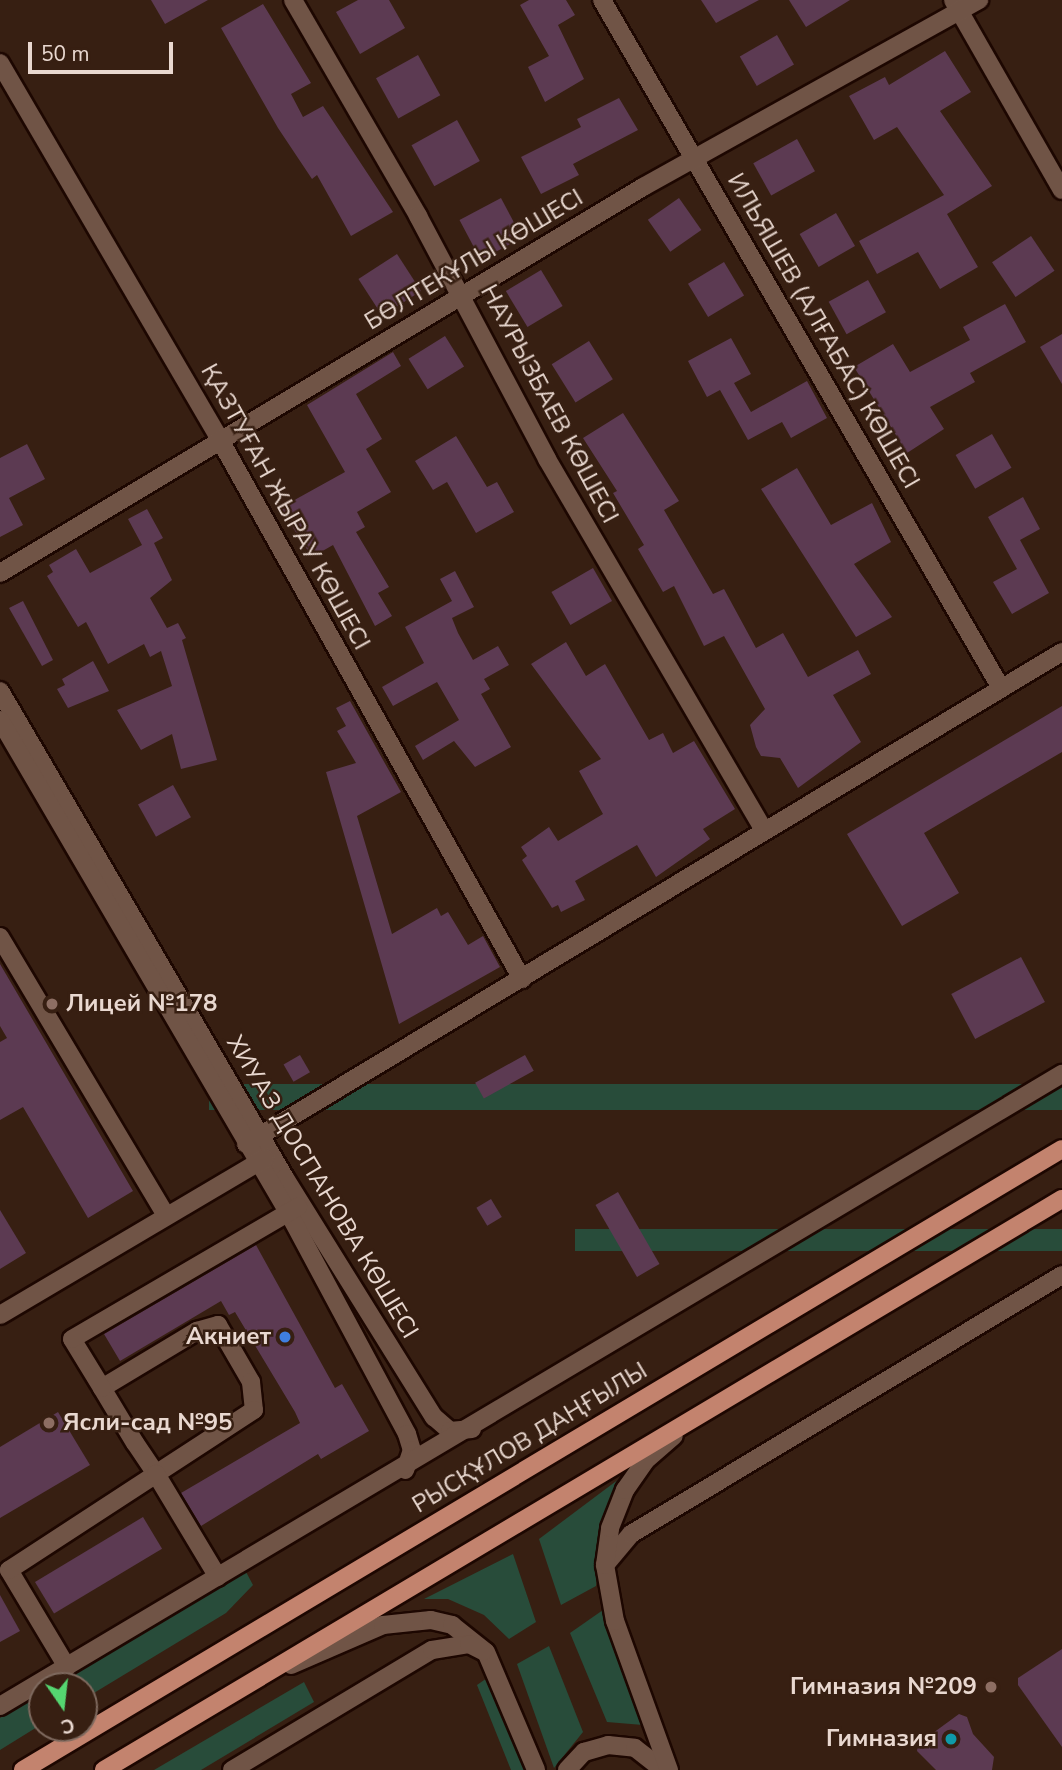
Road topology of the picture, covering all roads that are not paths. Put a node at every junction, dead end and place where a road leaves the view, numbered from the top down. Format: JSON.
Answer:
{"nodes":[{"id":1,"x":293,"y":0,"type":"edge"},
{"id":2,"x":602,"y":0,"type":"edge"},
{"id":3,"x":979,"y":0,"type":"edge"},
{"id":4,"x":957,"y":6,"type":"edge"},
{"id":5,"x":0,"y":63,"type":"edge"},
{"id":6,"x":692,"y":159,"type":"junction"},
{"id":7,"x":1062,"y":190,"type":"edge"},
{"id":8,"x":463,"y":297,"type":"junction"},
{"id":9,"x":220,"y":440,"type":"junction"},
{"id":10,"x":0,"y":573,"type":"edge"},
{"id":11,"x":1062,"y":652,"type":"edge"},
{"id":12,"x":1001,"y":688,"type":"junction"},
{"id":13,"x":0,"y":691,"type":"edge"},
{"id":14,"x":0,"y":720,"type":"edge"},
{"id":15,"x":764,"y":830,"type":"junction"},
{"id":16,"x":0,"y":937,"type":"edge"},
{"id":17,"x":522,"y":979,"type":"junction"},
{"id":18,"x":1062,"y":1074,"type":"edge"},
{"id":19,"x":253,"y":1140,"type":"junction"},
{"id":20,"x":1062,"y":1149,"type":"edge"},
{"id":21,"x":264,"y":1159,"type":"junction"},
{"id":22,"x":1062,"y":1199,"type":"edge"},
{"id":23,"x":295,"y":1209,"type":"junction"},
{"id":24,"x":166,"y":1215,"type":"junction"},
{"id":25,"x":1062,"y":1275,"type":"edge"},
{"id":26,"x":0,"y":1315,"type":"edge"},
{"id":27,"x":102,"y":1388,"type":"junction"},
{"id":28,"x":696,"y":1417,"type":"junction"},
{"id":29,"x":472,"y":1429,"type":"junction"},
{"id":30,"x":405,"y":1470,"type":"junction"},
{"id":31,"x":156,"y":1474,"type":"junction"},
{"id":32,"x":606,"y":1566,"type":"junction"},
{"id":33,"x":4,"y":1573,"type":"edge"},
{"id":34,"x":218,"y":1577,"type":"junction"},
{"id":35,"x":486,"y":1652,"type":"junction"},
{"id":36,"x":66,"y":1667,"type":"junction"},
{"id":37,"x":265,"y":1677,"type":"junction"},
{"id":38,"x":0,"y":1706,"type":"edge"},
{"id":39,"x":23,"y":1770,"type":"edge"},
{"id":40,"x":104,"y":1770,"type":"edge"},
{"id":41,"x":232,"y":1770,"type":"edge"},
{"id":42,"x":536,"y":1770,"type":"edge"},
{"id":43,"x":567,"y":1770,"type":"edge"},
{"id":44,"x":663,"y":1770,"type":"edge"},
{"id":45,"x":669,"y":1770,"type":"edge"}],
"edges":[{"from":1,"to":8,"type":"street","name":"НАУРЫЗБАЕВ КӨШЕСІ"},
{"from":2,"to":6,"type":"street","name":"ИЛЬЯШЕВ (АЛҒАБАС) КӨШЕСІ"},
{"from":3,"to":4,"type":"street","name":"БӨЛТЕКҰЛЫ КӨШЕСІ"},
{"from":4,"to":6,"type":"street","name":"БӨЛТЕКҰЛЫ КӨШЕСІ"},
{"from":4,"to":7,"type":"street"},
{"from":5,"to":9,"type":"street","name":"ҚАЗТУҒАН ЖЫРАУ КӨШЕСІ"},
{"from":6,"to":8,"type":"street","name":"БӨЛТЕКҰЛЫ КӨШЕСІ"},
{"from":6,"to":12,"type":"street","name":"ИЛЬЯШЕВ (АЛҒАБАС) КӨШЕСІ"},
{"from":8,"to":9,"type":"street","name":"БӨЛТЕКҰЛЫ КӨШЕСІ"},
{"from":8,"to":15,"type":"street","name":"НАУРЫЗБАЕВ КӨШЕСІ"},
{"from":9,"to":10,"type":"street","name":"БӨЛТЕКҰЛЫ КӨШЕСІ"},
{"from":9,"to":17,"type":"street","name":"ҚАЗТУҒАН ЖЫРАУ КӨШЕСІ"},
{"from":11,"to":12,"type":"street"},
{"from":12,"to":15,"type":"street"},
{"from":13,"to":19,"type":"street","name":"ХИУАЗ ДОСПАНОВА КӨШЕСІ"},
{"from":14,"to":19,"type":"street","name":"ХИУАЗ ДОСПАНОВА КӨШЕСІ"},
{"from":15,"to":17,"type":"street"},
{"from":16,"to":24,"type":"street"},
{"from":17,"to":19,"type":"street"},
{"from":18,"to":29,"type":"street"},
{"from":19,"to":21,"type":"street","name":"ХИУАЗ ДОСПАНОВА КӨШЕСІ"},
{"from":20,"to":39,"type":"main road","name":"РЫСҚҰЛОВ ДАҢҒЫЛЫ"},
{"from":21,"to":23,"type":"street","name":"ХИУАЗ ДОСПАНОВА КӨШЕСІ"},
{"from":21,"to":24,"type":"street"},
{"from":22,"to":28,"type":"main road"},
{"from":23,"to":27,"type":"street"},
{"from":23,"to":29,"type":"street","name":"ХИУАЗ ДОСПАНОВА КӨШЕСІ"},
{"from":23,"to":30,"type":"street","name":"ХИУАЗ ДОСПАНОВА КӨШЕСІ"},
{"from":24,"to":26,"type":"street"},
{"from":25,"to":32,"type":"street"},
{"from":27,"to":31,"type":"street"},
{"from":27,"to":31,"type":"street"},
{"from":28,"to":32,"type":"street"},
{"from":28,"to":37,"type":"main road"},
{"from":29,"to":30,"type":"street"},
{"from":30,"to":34,"type":"street"},
{"from":31,"to":33,"type":"street"},
{"from":31,"to":34,"type":"street"},
{"from":32,"to":45,"type":"street"},
{"from":33,"to":36,"type":"street"},
{"from":34,"to":36,"type":"street"},
{"from":35,"to":37,"type":"street"},
{"from":35,"to":41,"type":"street"},
{"from":35,"to":42,"type":"street"},
{"from":36,"to":38,"type":"street"},
{"from":37,"to":40,"type":"main road"},
{"from":43,"to":44,"type":"street"}]}
